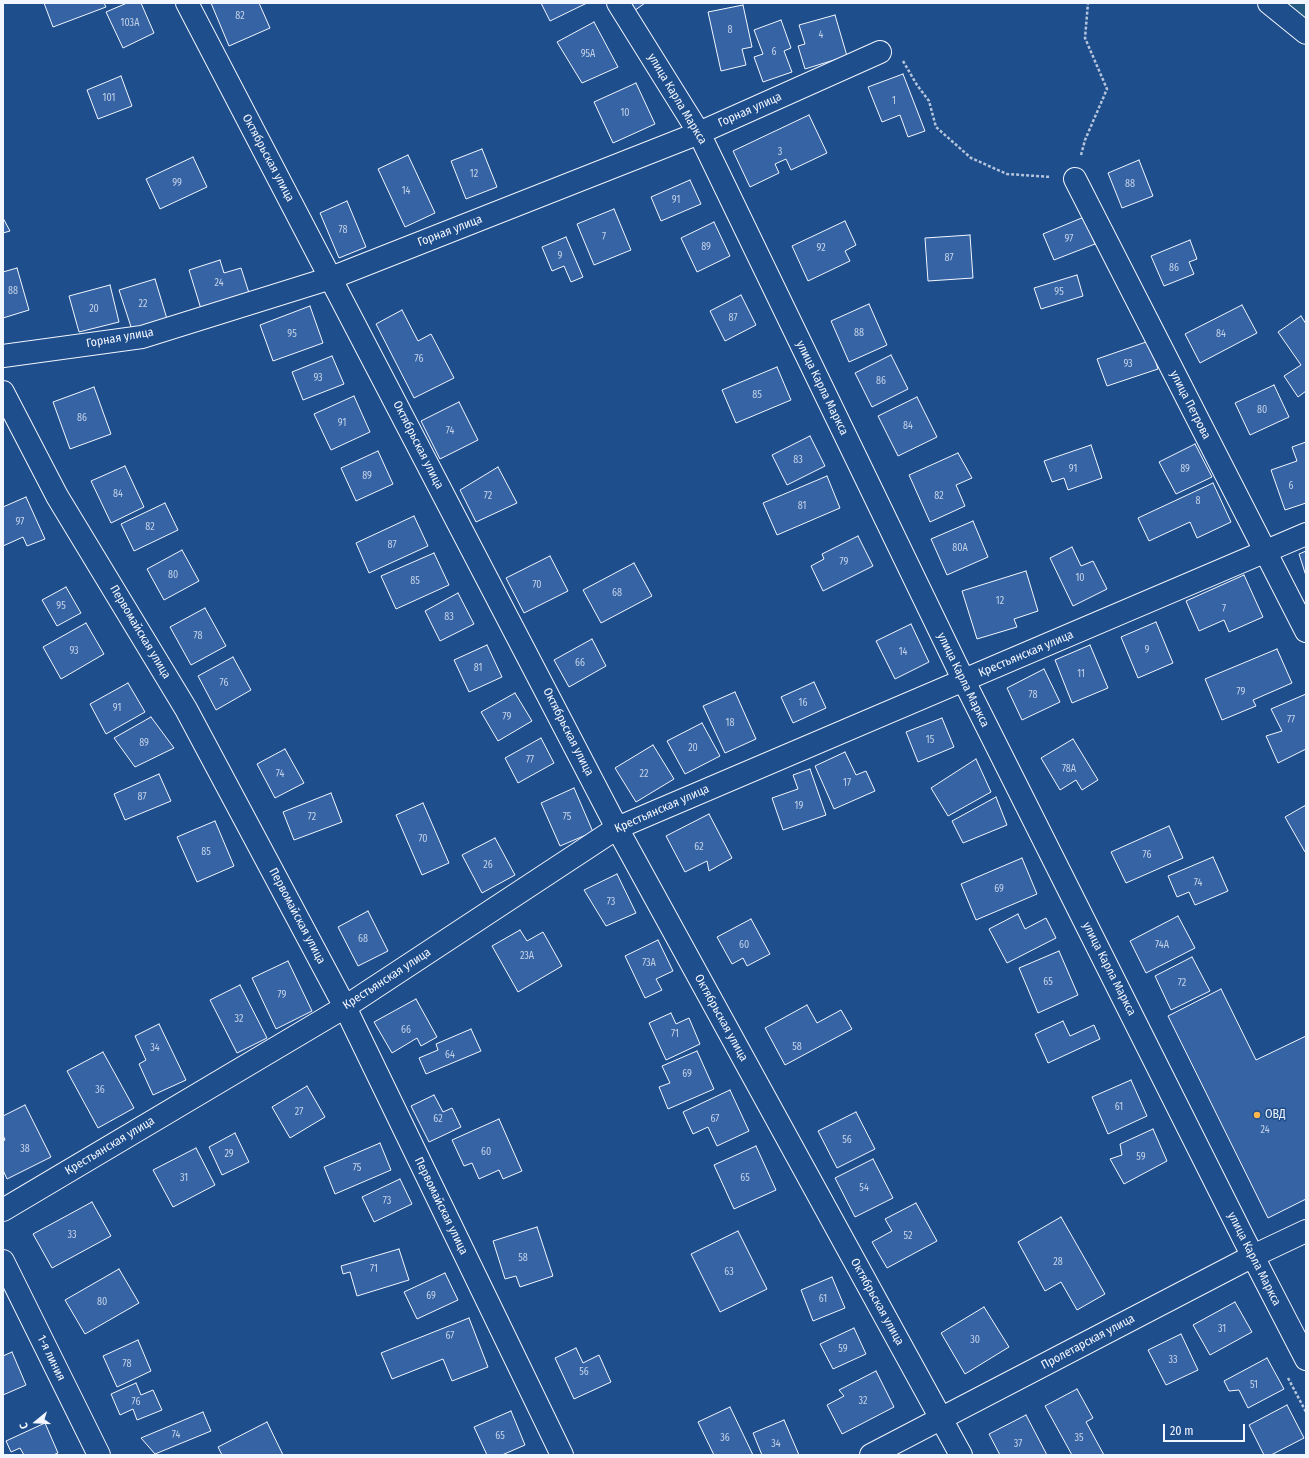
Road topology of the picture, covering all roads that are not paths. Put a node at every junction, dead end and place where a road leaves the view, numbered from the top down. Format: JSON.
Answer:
{"nodes":[{"id":1,"x":187,"y":3,"type":"edge"},
{"id":2,"x":618,"y":3,"type":"edge"},
{"id":3,"x":1269,"y":3,"type":"edge"},
{"id":4,"x":1306,"y":33,"type":"edge"},
{"id":5,"x":880,"y":52,"type":"road end"},
{"id":6,"x":699,"y":133,"type":"junction"},
{"id":7,"x":1075,"y":179,"type":"road end"},
{"id":8,"x":332,"y":278,"type":"junction"},
{"id":9,"x":3,"y":356,"type":"edge"},
{"id":10,"x":3,"y":392,"type":"edge"},
{"id":11,"x":1306,"y":534,"type":"edge"},
{"id":12,"x":1265,"y":551,"type":"junction"},
{"id":13,"x":1306,"y":630,"type":"edge"},
{"id":14,"x":964,"y":681,"type":"junction"},
{"id":15,"x":617,"y":828,"type":"junction"},
{"id":16,"x":345,"y":1007,"type":"junction"},
{"id":17,"x":3,"y":1210,"type":"edge"},
{"id":18,"x":1306,"y":1232,"type":"edge"},
{"id":19,"x":1253,"y":1256,"type":"junction"},
{"id":20,"x":3,"y":1260,"type":"edge"},
{"id":21,"x":1306,"y":1359,"type":"edge"},
{"id":22,"x":942,"y":1418,"type":"junction"},
{"id":23,"x":99,"y":1455,"type":"edge"},
{"id":24,"x":562,"y":1455,"type":"edge"},
{"id":25,"x":871,"y":1455,"type":"edge"},
{"id":26,"x":961,"y":1455,"type":"edge"}],
"edges":[{"from":1,"to":8,"type":"street","name":"Октябрьская улица"},
{"from":2,"to":6,"type":"street","name":"улица Карла Маркса"},
{"from":3,"to":4,"type":"street"},
{"from":5,"to":6,"type":"street","name":"Горная улица"},
{"from":6,"to":8,"type":"street","name":"Горная улица"},
{"from":6,"to":14,"type":"street","name":"улица Карла Маркса"},
{"from":7,"to":12,"type":"street","name":"улица Петрова"},
{"from":8,"to":9,"type":"street","name":"Горная улица"},
{"from":8,"to":15,"type":"street","name":"Октябрьская улица"},
{"from":10,"to":16,"type":"street","name":"Первомайская улица"},
{"from":11,"to":12,"type":"street","name":"Крестьянская улица"},
{"from":12,"to":13,"type":"street","name":"улица Петрова"},
{"from":12,"to":14,"type":"street","name":"Крестьянская улица"},
{"from":14,"to":15,"type":"street","name":"Крестьянская улица"},
{"from":14,"to":19,"type":"street","name":"улица Карла Маркса"},
{"from":15,"to":16,"type":"street","name":"Крестьянская улица"},
{"from":15,"to":22,"type":"street","name":"Октябрьская улица"},
{"from":16,"to":17,"type":"street","name":"Крестьянская улица"},
{"from":16,"to":24,"type":"street","name":"Первомайская улица"},
{"from":18,"to":19,"type":"street","name":"Пролетарская улица"},
{"from":19,"to":21,"type":"street","name":"улица Карла Маркса"},
{"from":19,"to":22,"type":"street","name":"Пролетарская улица"},
{"from":20,"to":23,"type":"street","name":"1-я линия"},
{"from":22,"to":25,"type":"street","name":"Пролетарская улица"},
{"from":22,"to":26,"type":"street","name":"Октябрьская улица"}]}
